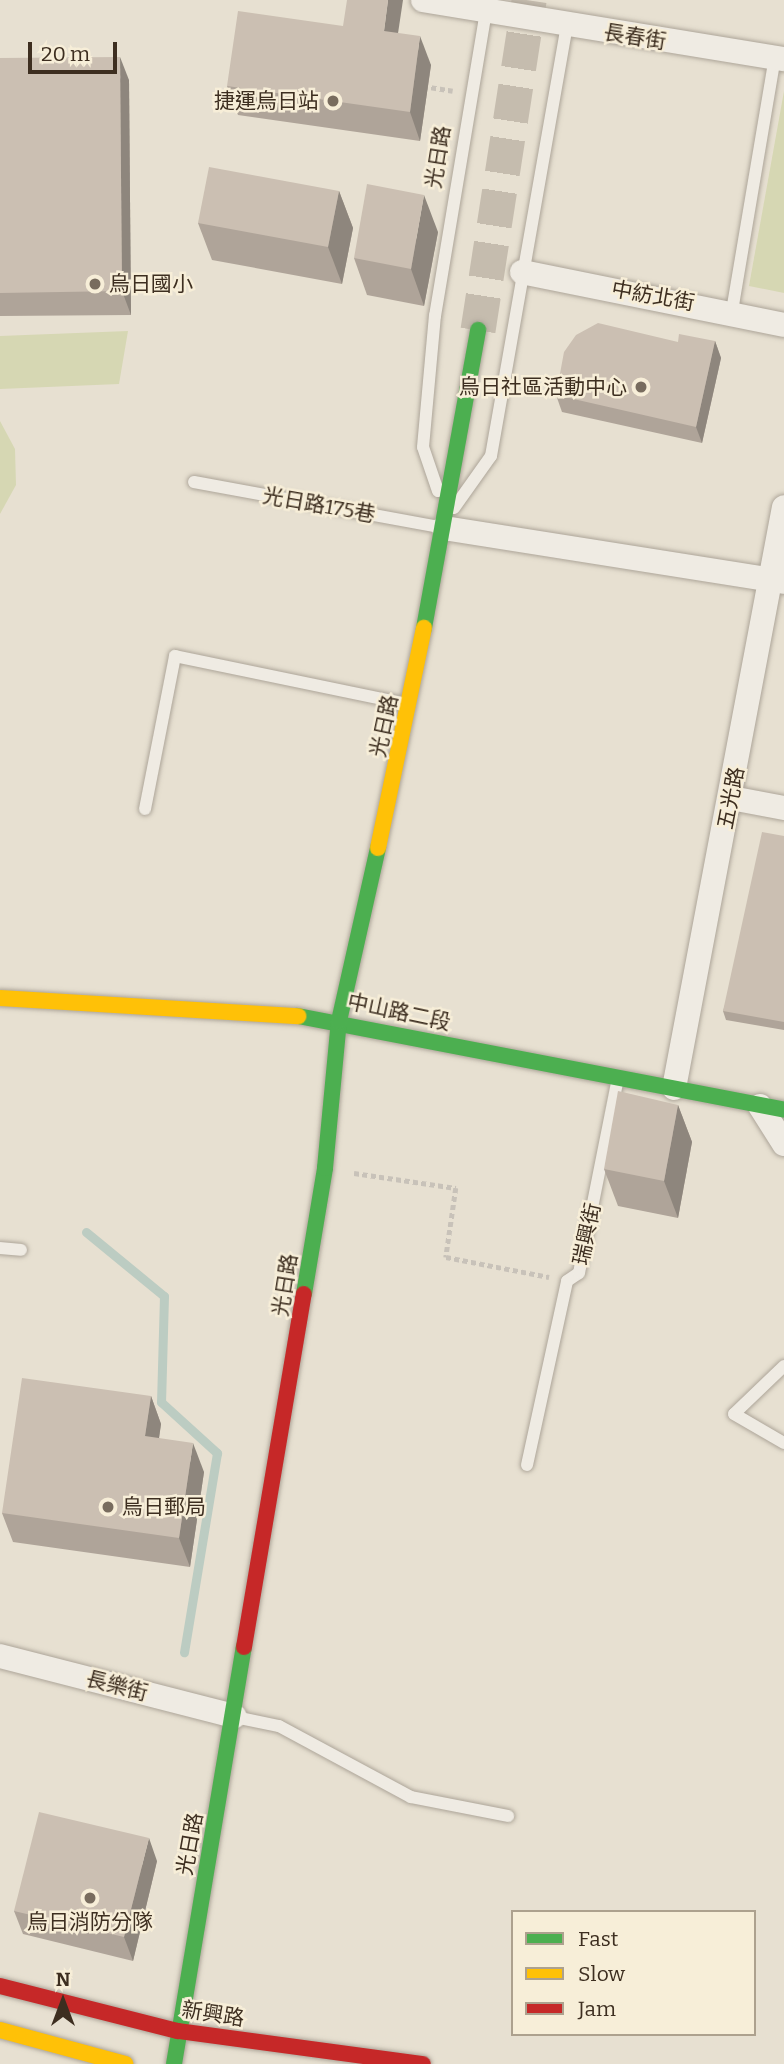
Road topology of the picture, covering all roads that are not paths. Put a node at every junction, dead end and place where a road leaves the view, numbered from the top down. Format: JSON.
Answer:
{"nodes":[{"id":1,"x":423,"y":0,"type":"edge"},
{"id":2,"x":486,"y":12,"type":"junction"},
{"id":3,"x":568,"y":27,"type":"junction"},
{"id":4,"x":779,"y":59,"type":"edge"},
{"id":5,"x":522,"y":272,"type":"junction"},
{"id":6,"x":732,"y":311,"type":"junction"},
{"id":7,"x":784,"y":325,"type":"edge"},
{"id":8,"x":478,"y":330,"type":"tunnel mouth"},
{"id":9,"x":194,"y":482,"type":"dead end"},
{"id":10,"x":784,"y":507,"type":"edge"},
{"id":11,"x":445,"y":521,"type":"junction"},
{"id":12,"x":778,"y":581,"type":"edge"},
{"id":13,"x":410,"y":705,"type":"junction"},
{"id":14,"x":731,"y":798,"type":"junction"},
{"id":15,"x":145,"y":808,"type":"dead end"},
{"id":16,"x":784,"y":808,"type":"edge"},
{"id":17,"x":0,"y":998,"type":"edge"},
{"id":18,"x":339,"y":1021,"type":"junction"},
{"id":19,"x":618,"y":1078,"type":"junction"},
{"id":20,"x":674,"y":1087,"type":"junction"},
{"id":21,"x":772,"y":1108,"type":"edge"},
{"id":22,"x":784,"y":1144,"type":"edge"},
{"id":23,"x":0,"y":1248,"type":"edge"},
{"id":24,"x":21,"y":1250,"type":"dead end"},
{"id":25,"x":784,"y":1366,"type":"edge"},
{"id":26,"x":784,"y":1443,"type":"edge"},
{"id":27,"x":527,"y":1465,"type":"dead end"},
{"id":28,"x":0,"y":1656,"type":"edge"},
{"id":29,"x":234,"y":1716,"type":"junction"},
{"id":30,"x":508,"y":1816,"type":"dead end"},
{"id":31,"x":0,"y":1986,"type":"edge"},
{"id":32,"x":0,"y":2030,"type":"edge"},
{"id":33,"x":178,"y":2031,"type":"junction"},
{"id":34,"x":125,"y":2064,"type":"edge"},
{"id":35,"x":174,"y":2064,"type":"edge"},
{"id":36,"x":423,"y":2064,"type":"edge"}],
"edges":[{"from":1,"to":2,"type":"street","name":"長春街"},
{"from":2,"to":3,"type":"street","name":"長春街"},
{"from":2,"to":11,"type":"lane","name":"光日路"},
{"from":3,"to":4,"type":"street","name":"長春街"},
{"from":3,"to":5,"type":"lane"},
{"from":4,"to":6,"type":"lane"},
{"from":5,"to":6,"type":"street","name":"中紡北街"},
{"from":5,"to":11,"type":"lane"},
{"from":6,"to":7,"type":"street","name":"中紡北街"},
{"from":8,"to":11,"type":"main road","name":"光日路"},
{"from":9,"to":11,"type":"lane","name":"光日路175巷"},
{"from":10,"to":12,"type":"street","name":"五光路"},
{"from":11,"to":12,"type":"street"},
{"from":11,"to":13,"type":"main road","name":"光日路"},
{"from":12,"to":14,"type":"street","name":"五光路"},
{"from":13,"to":15,"type":"lane"},
{"from":13,"to":18,"type":"main road","name":"光日路"},
{"from":14,"to":16,"type":"street"},
{"from":14,"to":20,"type":"street","name":"五光路"},
{"from":17,"to":18,"type":"main road","name":"中山路二段"},
{"from":18,"to":19,"type":"main road","name":"中山路二段"},
{"from":18,"to":29,"type":"main road","name":"光日路"},
{"from":19,"to":20,"type":"main road","name":"中山路二段"},
{"from":19,"to":27,"type":"lane","name":"瑞興街"},
{"from":20,"to":21,"type":"main road","name":"中山路二段"},
{"from":21,"to":22,"type":"street"},
{"from":23,"to":24,"type":"lane"},
{"from":25,"to":26,"type":"lane"},
{"from":28,"to":29,"type":"street","name":"長樂街"},
{"from":29,"to":30,"type":"lane"},
{"from":29,"to":33,"type":"main road","name":"光日路"},
{"from":31,"to":33,"type":"main road","name":"新興路"},
{"from":32,"to":34,"type":"main road"},
{"from":33,"to":35,"type":"main road","name":"光日路"},
{"from":33,"to":36,"type":"main road","name":"新興路"}]}
